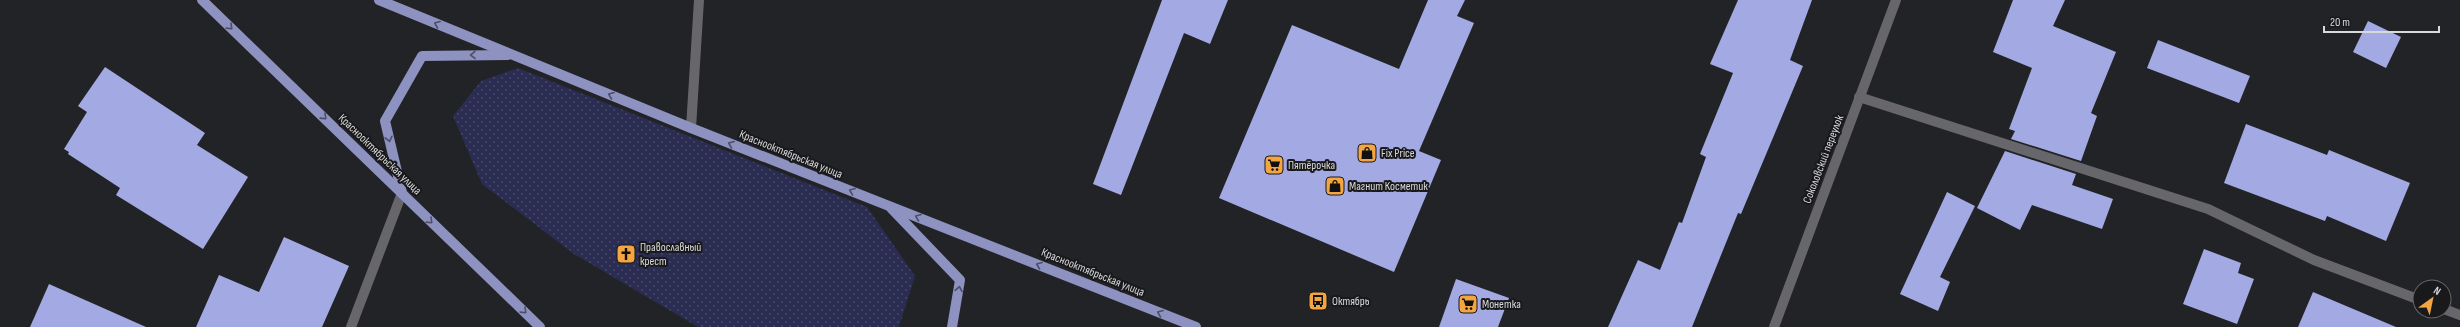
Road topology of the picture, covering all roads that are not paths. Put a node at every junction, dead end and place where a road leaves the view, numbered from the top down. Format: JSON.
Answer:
{"nodes":[{"id":1,"x":202,"y":0,"type":"edge"},
{"id":2,"x":379,"y":0,"type":"edge"},
{"id":3,"x":699,"y":0,"type":"edge"},
{"id":4,"x":1896,"y":0,"type":"edge"},
{"id":5,"x":512,"y":55,"type":"junction"},
{"id":6,"x":1860,"y":97,"type":"junction"},
{"id":7,"x":691,"y":128,"type":"junction"},
{"id":8,"x":402,"y":194,"type":"junction"},
{"id":9,"x":888,"y":206,"type":"junction"},
{"id":10,"x":2412,"y":297,"type":"edge"},
{"id":11,"x":351,"y":327,"type":"edge"},
{"id":12,"x":540,"y":327,"type":"edge"},
{"id":13,"x":952,"y":327,"type":"edge"},
{"id":14,"x":1196,"y":327,"type":"edge"},
{"id":15,"x":1774,"y":327,"type":"edge"}],
"edges":[{"from":1,"to":8,"type":"main road","name":"Краснооктябрьская улица","one_way":true},
{"from":5,"to":2,"type":"main road","name":"Краснооктябрьская улица","one_way":true},
{"from":3,"to":7,"type":"street"},
{"from":4,"to":6,"type":"street","name":"Соколовский переулок"},
{"from":7,"to":5,"type":"main road","name":"Краснооктябрьская улица","one_way":true},
{"from":5,"to":8,"type":"main road","one_way":true},
{"from":6,"to":10,"type":"street"},
{"from":6,"to":15,"type":"street","name":"Соколовский переулок"},
{"from":9,"to":7,"type":"main road","name":"Краснооктябрьская улица","one_way":true},
{"from":8,"to":11,"type":"street"},
{"from":8,"to":12,"type":"main road","name":"Краснооктябрьская улица","one_way":true},
{"from":13,"to":9,"type":"main road","one_way":true},
{"from":14,"to":9,"type":"main road","name":"Краснооктябрьская улица","one_way":true}]}
